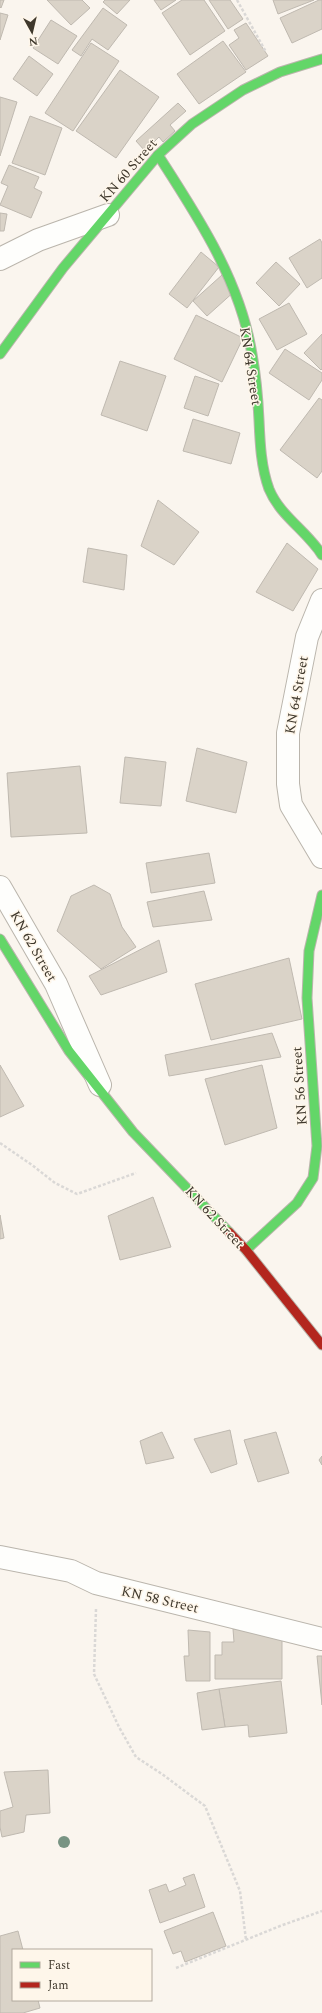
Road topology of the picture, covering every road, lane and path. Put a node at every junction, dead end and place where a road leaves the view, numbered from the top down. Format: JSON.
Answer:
{"nodes":[{"id":1,"x":236,"y":0,"type":"edge"},
{"id":2,"x":322,"y":59,"type":"edge"},
{"id":3,"x":280,"y":72,"type":"junction"},
{"id":4,"x":158,"y":155,"type":"junction"},
{"id":5,"x":108,"y":215,"type":"junction"},
{"id":6,"x":0,"y":259,"type":"edge"},
{"id":7,"x":0,"y":354,"type":"edge"},
{"id":8,"x":322,"y":555,"type":"edge"},
{"id":9,"x":322,"y":600,"type":"edge"},
{"id":10,"x":322,"y":857,"type":"edge"},
{"id":11,"x":0,"y":887,"type":"edge"},
{"id":12,"x":322,"y":895,"type":"edge"},
{"id":13,"x":0,"y":939,"type":"edge"},
{"id":14,"x":104,"y":1093,"type":"junction"},
{"id":15,"x":0,"y":1144,"type":"edge"},
{"id":16,"x":162,"y":1163,"type":"junction"},
{"id":17,"x":246,"y":1250,"type":"junction"},
{"id":18,"x":322,"y":1345,"type":"edge"},
{"id":19,"x":0,"y":1557,"type":"edge"},
{"id":20,"x":96,"y":1583,"type":"junction"},
{"id":21,"x":322,"y":1639,"type":"edge"},
{"id":22,"x":322,"y":1911,"type":"edge"},
{"id":23,"x":246,"y":1940,"type":"junction"},
{"id":24,"x":176,"y":1968,"type":"dead end"}],
"edges":[{"from":1,"to":3,"type":"path"},
{"from":2,"to":3,"type":"street","name":"KN 60 Street"},
{"from":3,"to":4,"type":"street","name":"KN 60 Street"},
{"from":4,"to":5,"type":"street","name":"KN 60 Street"},
{"from":4,"to":8,"type":"street","name":"KN 64 Street"},
{"from":5,"to":6,"type":"street"},
{"from":5,"to":7,"type":"street","name":"KN 60 Street"},
{"from":9,"to":10,"type":"street","name":"KN 64 Street"},
{"from":11,"to":14,"type":"street","name":"KN 62 Street"},
{"from":12,"to":17,"type":"street","name":"KN 56 Street"},
{"from":13,"to":14,"type":"street","name":"KN 62 Street"},
{"from":14,"to":16,"type":"street","name":"KN 62 Street"},
{"from":15,"to":16,"type":"path"},
{"from":16,"to":17,"type":"street","name":"KN 62 Street"},
{"from":17,"to":18,"type":"street","name":"KN 62 Street"},
{"from":19,"to":20,"type":"street","name":"KN 58 Street"},
{"from":20,"to":21,"type":"street","name":"KN 58 Street"},
{"from":20,"to":23,"type":"path"},
{"from":22,"to":23,"type":"path"},
{"from":23,"to":24,"type":"path"}]}
